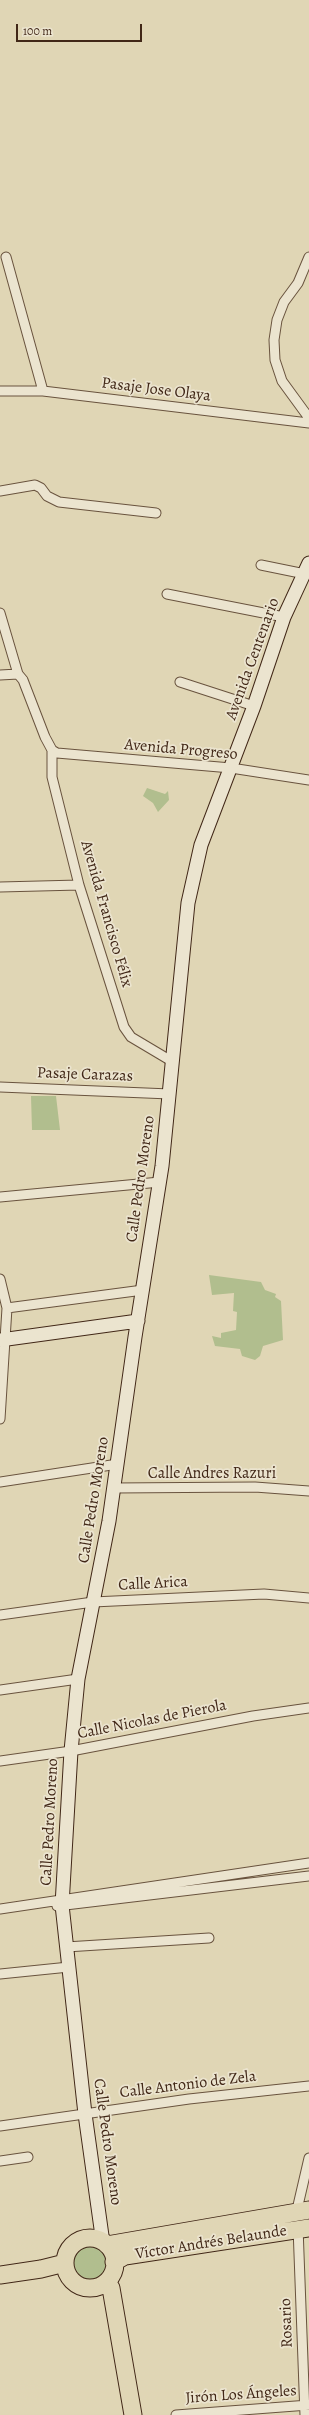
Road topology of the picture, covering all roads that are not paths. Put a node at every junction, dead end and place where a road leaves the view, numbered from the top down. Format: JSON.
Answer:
{"nodes":[{"id":1,"x":6,"y":257,"type":"dead end"},
{"id":2,"x":309,"y":257,"type":"edge"},
{"id":3,"x":0,"y":391,"type":"edge"},
{"id":4,"x":43,"y":391,"type":"junction"},
{"id":5,"x":309,"y":418,"type":"edge"},
{"id":6,"x":309,"y":423,"type":"edge"},
{"id":7,"x":0,"y":491,"type":"edge"},
{"id":8,"x":156,"y":513,"type":"dead end"},
{"id":9,"x":261,"y":565,"type":"dead end"},
{"id":10,"x":307,"y":568,"type":"edge"},
{"id":11,"x":167,"y":594,"type":"dead end"},
{"id":12,"x":0,"y":613,"type":"edge"},
{"id":13,"x":284,"y":617,"type":"junction"},
{"id":14,"x":18,"y":674,"type":"junction"},
{"id":15,"x":0,"y":675,"type":"edge"},
{"id":16,"x":180,"y":682,"type":"dead end"},
{"id":17,"x":254,"y":706,"type":"junction"},
{"id":18,"x":52,"y":750,"type":"junction"},
{"id":19,"x":231,"y":768,"type":"junction"},
{"id":20,"x":309,"y":780,"type":"edge"},
{"id":21,"x":79,"y":885,"type":"junction"},
{"id":22,"x":0,"y":887,"type":"edge"},
{"id":23,"x":173,"y":1062,"type":"junction"},
{"id":24,"x":0,"y":1087,"type":"edge"},
{"id":25,"x":170,"y":1094,"type":"junction"},
{"id":26,"x":160,"y":1182,"type":"junction"},
{"id":27,"x":0,"y":1197,"type":"edge"},
{"id":28,"x":0,"y":1279,"type":"edge"},
{"id":29,"x":143,"y":1290,"type":"junction"},
{"id":30,"x":7,"y":1308,"type":"junction"},
{"id":31,"x":138,"y":1321,"type":"junction"},
{"id":32,"x":110,"y":1326,"type":"junction"},
{"id":33,"x":135,"y":1337,"type":"junction"},
{"id":34,"x":3,"y":1340,"type":"edge"},
{"id":35,"x":0,"y":1419,"type":"edge"},
{"id":36,"x":118,"y":1464,"type":"junction"},
{"id":37,"x":0,"y":1482,"type":"edge"},
{"id":38,"x":114,"y":1488,"type":"junction"},
{"id":39,"x":309,"y":1491,"type":"edge"},
{"id":40,"x":309,"y":1598,"type":"edge"},
{"id":41,"x":93,"y":1602,"type":"junction"},
{"id":42,"x":0,"y":1615,"type":"edge"},
{"id":43,"x":78,"y":1679,"type":"junction"},
{"id":44,"x":0,"y":1690,"type":"edge"},
{"id":45,"x":309,"y":1708,"type":"edge"},
{"id":46,"x":71,"y":1751,"type":"junction"},
{"id":47,"x":0,"y":1761,"type":"edge"},
{"id":48,"x":309,"y":1863,"type":"edge"},
{"id":49,"x":309,"y":1876,"type":"edge"},
{"id":50,"x":62,"y":1902,"type":"junction"},
{"id":51,"x":0,"y":1909,"type":"edge"},
{"id":52,"x":0,"y":1915,"type":"edge"},
{"id":53,"x":209,"y":1938,"type":"dead end"},
{"id":54,"x":66,"y":1947,"type":"junction"},
{"id":55,"x":68,"y":1967,"type":"junction"},
{"id":56,"x":0,"y":1974,"type":"edge"},
{"id":57,"x":309,"y":2086,"type":"edge"},
{"id":58,"x":85,"y":2114,"type":"junction"},
{"id":59,"x":0,"y":2126,"type":"edge"},
{"id":60,"x":28,"y":2157,"type":"dead end"},
{"id":61,"x":309,"y":2158,"type":"edge"},
{"id":62,"x":0,"y":2161,"type":"edge"},
{"id":63,"x":305,"y":2208,"type":"edge"},
{"id":64,"x":304,"y":2228,"type":"edge"},
{"id":65,"x":105,"y":2244,"type":"junction"},
{"id":66,"x":114,"y":2262,"type":"junction"},
{"id":67,"x":65,"y":2263,"type":"junction"},
{"id":68,"x":0,"y":2275,"type":"edge"},
{"id":69,"x":107,"y":2282,"type":"junction"},
{"id":70,"x":307,"y":2405,"type":"edge"},
{"id":71,"x":133,"y":2415,"type":"edge"},
{"id":72,"x":176,"y":2415,"type":"edge"},
{"id":73,"x":306,"y":2415,"type":"edge"}],
"edges":[{"from":1,"to":4,"type":"street"},
{"from":2,"to":5,"type":"street"},
{"from":3,"to":4,"type":"street","name":"Pasaje Jose Olaya"},
{"from":4,"to":6,"type":"street","name":"Pasaje Jose Olaya"},
{"from":7,"to":8,"type":"street"},
{"from":9,"to":10,"type":"street"},
{"from":10,"to":13,"type":"main road","name":"Avenida Centenario"},
{"from":11,"to":13,"type":"street"},
{"from":12,"to":14,"type":"street"},
{"from":13,"to":17,"type":"main road","name":"Avenida Centenario"},
{"from":14,"to":15,"type":"street"},
{"from":14,"to":18,"type":"street"},
{"from":16,"to":17,"type":"street"},
{"from":17,"to":19,"type":"main road","name":"Avenida Centenario"},
{"from":18,"to":19,"type":"street","name":"Avenida Progreso"},
{"from":18,"to":21,"type":"street","name":"Avenida Francisco Félix"},
{"from":19,"to":20,"type":"street","name":"Avenida Progreso"},
{"from":19,"to":23,"type":"main road","name":"Calle Pedro Moreno"},
{"from":21,"to":22,"type":"street"},
{"from":21,"to":23,"type":"street","name":"Avenida Francisco Félix"},
{"from":23,"to":25,"type":"main road","name":"Calle Pedro Moreno"},
{"from":24,"to":25,"type":"street","name":"Pasaje Carazas"},
{"from":25,"to":26,"type":"main road","name":"Calle Pedro Moreno"},
{"from":26,"to":27,"type":"street"},
{"from":26,"to":29,"type":"main road","name":"Calle Pedro Moreno"},
{"from":28,"to":30,"type":"street"},
{"from":29,"to":30,"type":"street"},
{"from":29,"to":31,"type":"main road","name":"Calle Pedro Moreno"},
{"from":30,"to":34,"type":"street"},
{"from":31,"to":32,"type":"main road"},
{"from":31,"to":33,"type":"main road","name":"Calle Pedro Moreno"},
{"from":32,"to":33,"type":"main road"},
{"from":32,"to":34,"type":"main road"},
{"from":33,"to":36,"type":"main road","name":"Calle Pedro Moreno"},
{"from":34,"to":35,"type":"street"},
{"from":36,"to":37,"type":"street"},
{"from":36,"to":38,"type":"main road","name":"Calle Pedro Moreno"},
{"from":38,"to":39,"type":"street","name":"Calle Andres Razuri"},
{"from":38,"to":41,"type":"main road","name":"Calle Pedro Moreno"},
{"from":40,"to":41,"type":"street","name":"Calle Arica"},
{"from":41,"to":42,"type":"street","name":"Calle Arica"},
{"from":41,"to":43,"type":"main road","name":"Calle Pedro Moreno"},
{"from":43,"to":44,"type":"street"},
{"from":43,"to":46,"type":"main road","name":"Calle Pedro Moreno"},
{"from":45,"to":46,"type":"street","name":"Calle Nicolas de Pierola"},
{"from":46,"to":47,"type":"street","name":"Calle Nicolas de Pierola"},
{"from":46,"to":50,"type":"main road","name":"Calle Pedro Moreno"},
{"from":48,"to":50,"type":"street"},
{"from":49,"to":50,"type":"street"},
{"from":50,"to":51,"type":"street"},
{"from":50,"to":52,"type":"street"},
{"from":50,"to":54,"type":"main road","name":"Calle Pedro Moreno"},
{"from":53,"to":54,"type":"street"},
{"from":54,"to":55,"type":"main road","name":"Calle Pedro Moreno"},
{"from":55,"to":56,"type":"street"},
{"from":55,"to":58,"type":"main road","name":"Calle Pedro Moreno"},
{"from":57,"to":58,"type":"street","name":"Calle Antonio de Zela"},
{"from":58,"to":59,"type":"street","name":"Calle Antonio de Zela"},
{"from":58,"to":65,"type":"main road","name":"Calle Pedro Moreno"},
{"from":60,"to":62,"type":"street"},
{"from":61,"to":63,"type":"street","name":"Rosario"},
{"from":63,"to":64,"type":"street","name":"Rosario"},
{"from":63,"to":65,"type":"highway"},
{"from":64,"to":66,"type":"highway","name":"Víctor Andrés Belaunde"},
{"from":64,"to":70,"type":"street","name":"Rosario"},
{"from":65,"to":66,"type":"highway"},
{"from":65,"to":67,"type":"highway"},
{"from":66,"to":69,"type":"highway"},
{"from":67,"to":68,"type":"highway"},
{"from":67,"to":69,"type":"highway"},
{"from":69,"to":71,"type":"highway"},
{"from":70,"to":72,"type":"street","name":"Jirón Los Ángeles"},
{"from":70,"to":73,"type":"street","name":"Rosario"}]}
